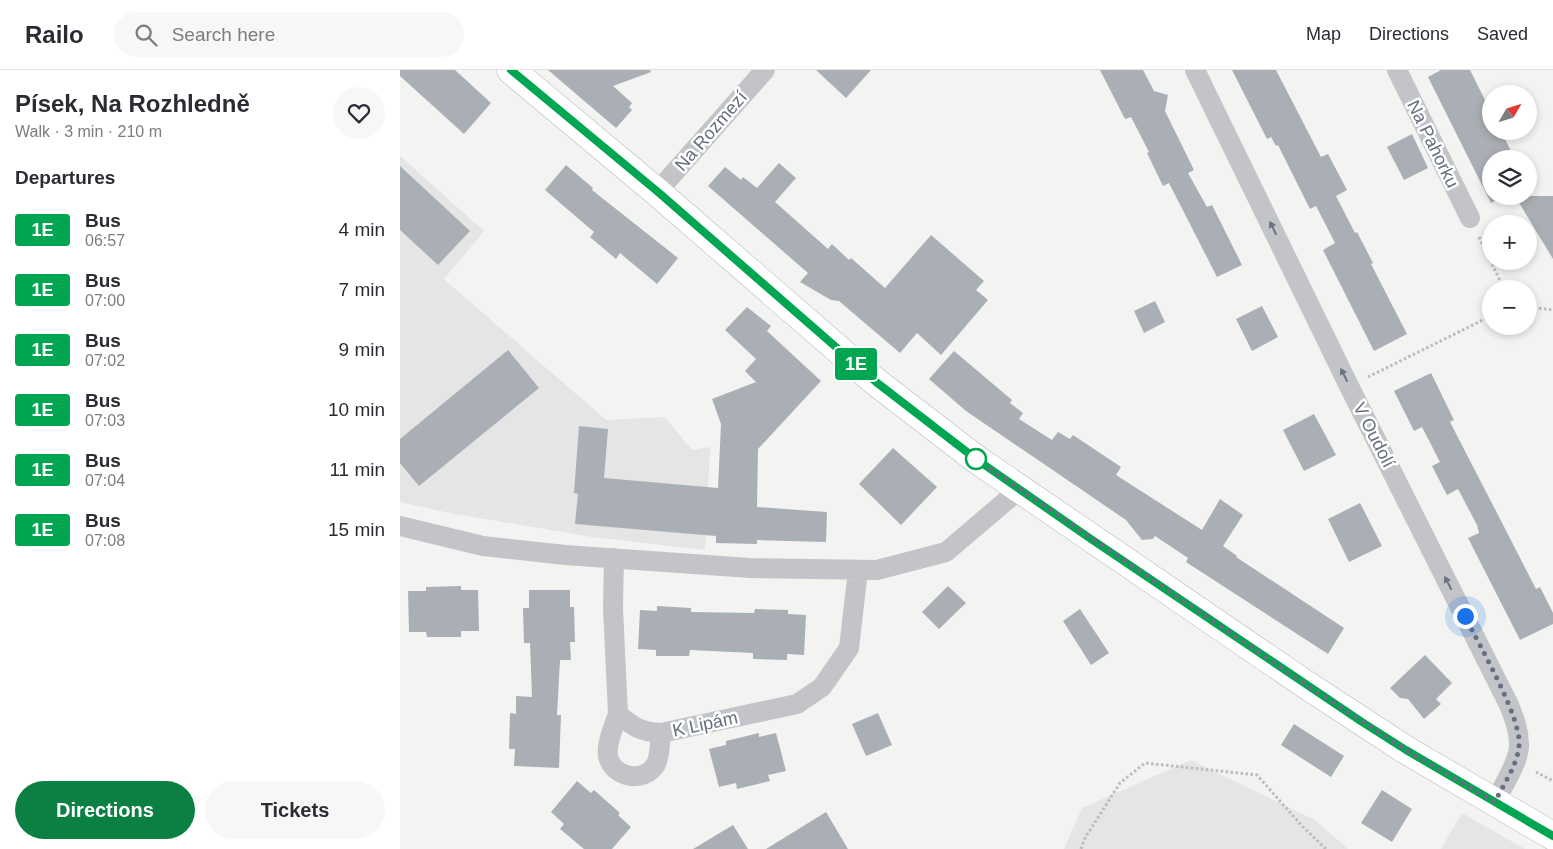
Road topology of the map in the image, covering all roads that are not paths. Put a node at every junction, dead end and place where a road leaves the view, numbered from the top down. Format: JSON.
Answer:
{"nodes":[{"id":1,"x":511,"y":70,"type":"edge"},
{"id":2,"x":765,"y":70,"type":"edge"},
{"id":3,"x":1195,"y":70,"type":"edge"},
{"id":4,"x":1397,"y":70,"type":"edge"},
{"id":5,"x":658,"y":192,"type":"junction"},
{"id":6,"x":1470,"y":218,"type":"road end"},
{"id":7,"x":1020,"y":489,"type":"junction"},
{"id":8,"x":400,"y":526,"type":"edge"},
{"id":9,"x":614,"y":558,"type":"junction"},
{"id":10,"x":858,"y":570,"type":"junction"},
{"id":11,"x":618,"y":714,"type":"junction"},
{"id":12,"x":661,"y":733,"type":"junction"},
{"id":13,"x":1495,"y":802,"type":"junction"},
{"id":14,"x":1553,"y":836,"type":"edge"}],
"edges":[{"from":1,"to":5,"type":"street"},
{"from":2,"to":5,"type":"street","name":"Na Rozmezí"},
{"from":13,"to":3,"type":"street","name":"V Oudolí","one_way":true},
{"from":4,"to":6,"type":"street","name":"Na Pahorku"},
{"from":5,"to":7,"type":"street"},
{"from":7,"to":10,"type":"street"},
{"from":7,"to":13,"type":"street"},
{"from":8,"to":9,"type":"street"},
{"from":9,"to":10,"type":"street"},
{"from":9,"to":11,"type":"street"},
{"from":10,"to":12,"type":"street","name":"K Lipám"},
{"from":11,"to":12,"type":"street","name":"K Lipám"},
{"from":11,"to":12,"type":"street"},
{"from":13,"to":14,"type":"street"}]}
